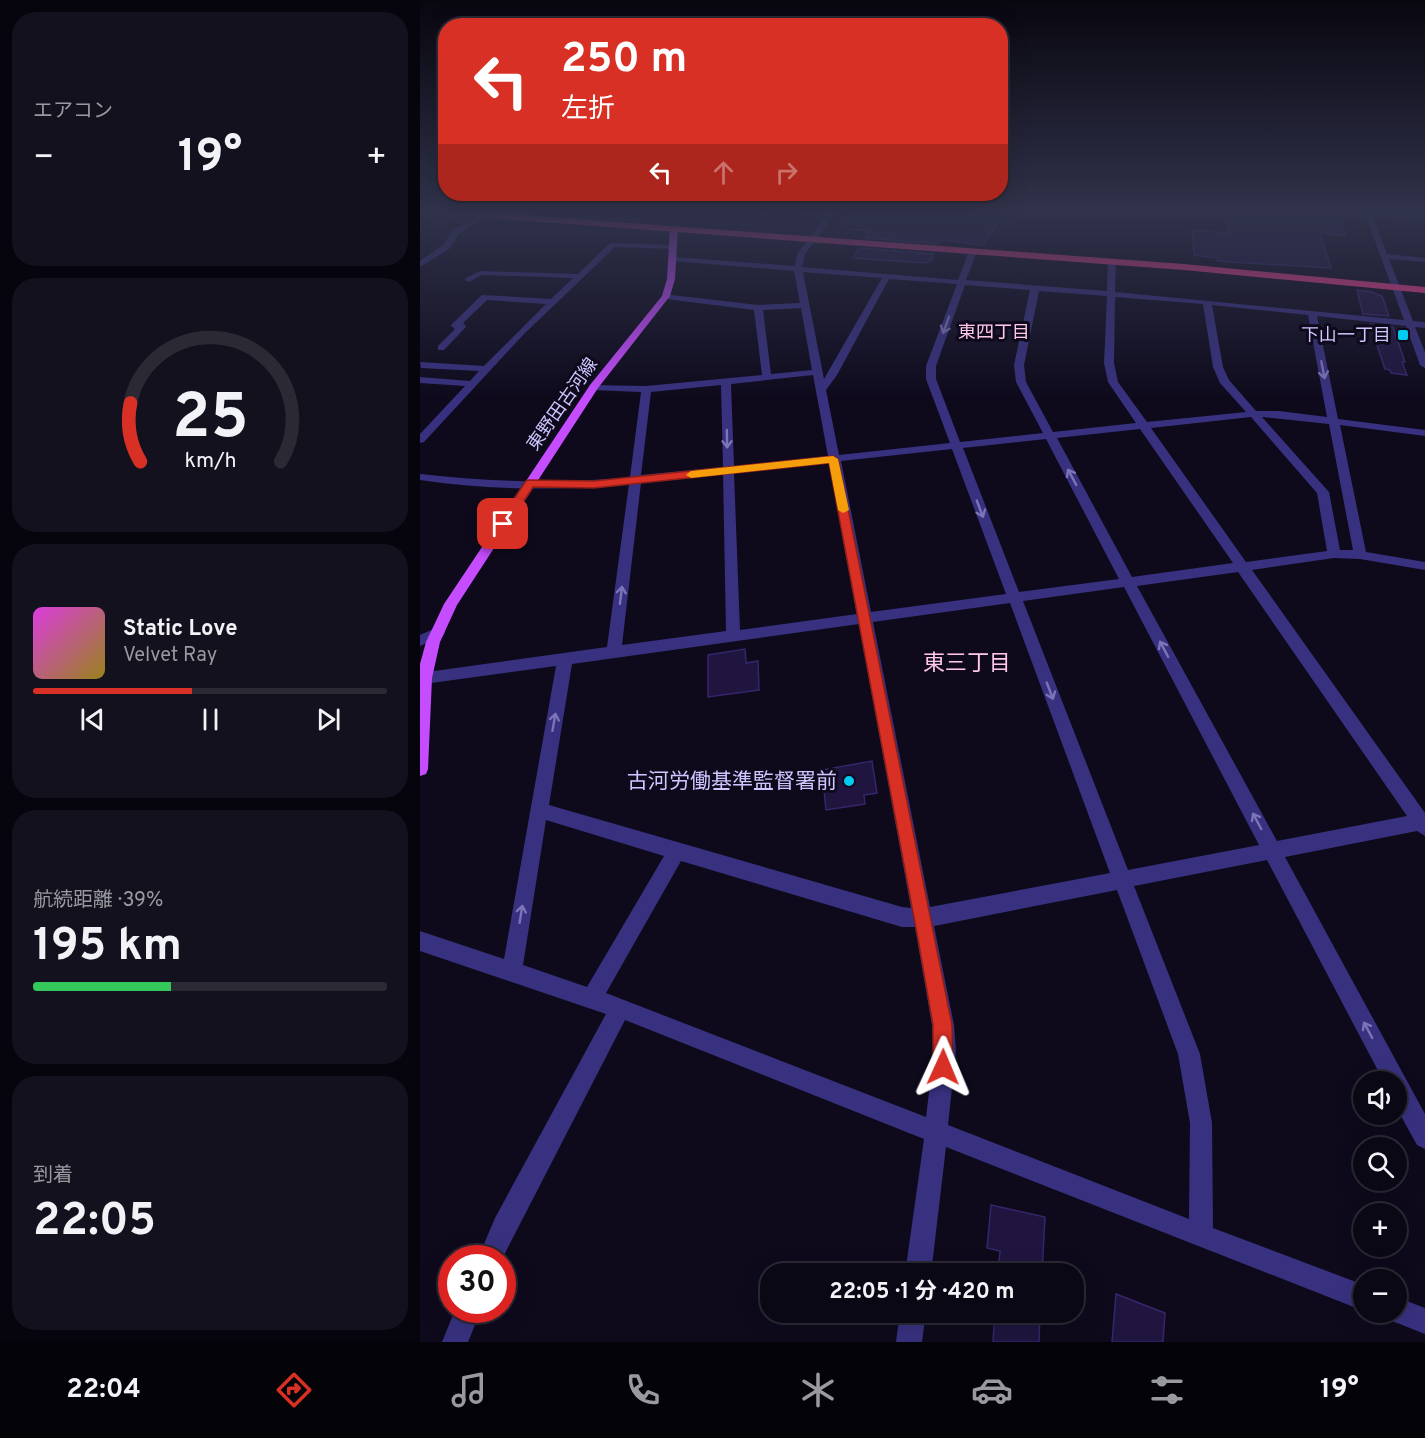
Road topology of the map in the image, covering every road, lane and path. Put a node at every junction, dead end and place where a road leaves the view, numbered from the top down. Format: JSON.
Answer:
{"nodes":[{"id":1,"x":479,"y":274,"type":"edge"},
{"id":2,"x":501,"y":274,"type":"edge"},
{"id":3,"x":583,"y":274,"type":"edge"},
{"id":4,"x":672,"y":274,"type":"edge"},
{"id":5,"x":799,"y":274,"type":"edge"},
{"id":6,"x":857,"y":274,"type":"edge"},
{"id":7,"x":964,"y":274,"type":"edge"},
{"id":8,"x":1112,"y":274,"type":"edge"},
{"id":9,"x":1249,"y":274,"type":"edge"},
{"id":10,"x":1390,"y":274,"type":"edge"},
{"id":11,"x":580,"y":276,"type":"junction"},
{"id":12,"x":887,"y":276,"type":"junction"},
{"id":13,"x":469,"y":280,"type":"dead end"},
{"id":14,"x":961,"y":282,"type":"junction"},
{"id":15,"x":1395,"y":287,"type":"junction"},
{"id":16,"x":1035,"y":288,"type":"junction"},
{"id":17,"x":1425,"y":290,"type":"edge"},
{"id":18,"x":1112,"y":295,"type":"junction"},
{"id":19,"x":666,"y":296,"type":"junction"},
{"id":20,"x":554,"y":302,"type":"junction"},
{"id":21,"x":1208,"y":302,"type":"junction"},
{"id":22,"x":804,"y":305,"type":"junction"},
{"id":23,"x":758,"y":308,"type":"junction"},
{"id":24,"x":1312,"y":313,"type":"junction"},
{"id":25,"x":1410,"y":324,"type":"junction"},
{"id":26,"x":1425,"y":325,"type":"edge"},
{"id":27,"x":441,"y":348,"type":"dead end"},
{"id":28,"x":421,"y":364,"type":"edge"},
{"id":29,"x":1425,"y":365,"type":"edge"},
{"id":30,"x":486,"y":369,"type":"junction"},
{"id":31,"x":816,"y":372,"type":"junction"},
{"id":32,"x":767,"y":377,"type":"junction"},
{"id":33,"x":420,"y":380,"type":"edge"},
{"id":34,"x":726,"y":381,"type":"junction"},
{"id":35,"x":473,"y":384,"type":"junction"},
{"id":36,"x":594,"y":387,"type":"junction"},
{"id":37,"x":646,"y":389,"type":"junction"},
{"id":38,"x":820,"y":391,"type":"junction"},
{"id":39,"x":1253,"y":414,"type":"junction"},
{"id":40,"x":1333,"y":420,"type":"junction"},
{"id":41,"x":1144,"y":425,"type":"junction"},
{"id":42,"x":1425,"y":432,"type":"edge"},
{"id":43,"x":1050,"y":436,"type":"junction"},
{"id":44,"x":420,"y":440,"type":"edge"},
{"id":45,"x":956,"y":446,"type":"junction"},
{"id":46,"x":833,"y":459,"type":"junction"},
{"id":47,"x":728,"y":471,"type":"junction"},
{"id":48,"x":420,"y":477,"type":"edge"},
{"id":49,"x":635,"y":480,"type":"junction"},
{"id":50,"x":529,"y":484,"type":"junction"},
{"id":51,"x":1334,"y":554,"type":"junction"},
{"id":52,"x":1360,"y":555,"type":"junction"},
{"id":53,"x":1425,"y":566,"type":"edge"},
{"id":54,"x":1241,"y":567,"type":"junction"},
{"id":55,"x":1128,"y":581,"type":"junction"},
{"id":56,"x":1014,"y":598,"type":"junction"},
{"id":57,"x":864,"y":618,"type":"junction"},
{"id":58,"x":438,"y":632,"type":"junction"},
{"id":59,"x":732,"y":636,"type":"junction"},
{"id":60,"x":420,"y":641,"type":"edge"},
{"id":61,"x":614,"y":653,"type":"junction"},
{"id":62,"x":565,"y":659,"type":"junction"},
{"id":63,"x":424,"y":678,"type":"junction"},
{"id":64,"x":420,"y":769,"type":"edge"},
{"id":65,"x":538,"y":810,"type":"junction"},
{"id":66,"x":1423,"y":823,"type":"edge"},
{"id":67,"x":677,"y":850,"type":"junction"},
{"id":68,"x":1273,"y":850,"type":"junction"},
{"id":69,"x":1122,"y":879,"type":"junction"},
{"id":70,"x":924,"y":918,"type":"junction"},
{"id":71,"x":420,"y":941,"type":"edge"},
{"id":72,"x":512,"y":971,"type":"junction"},
{"id":73,"x":592,"y":998,"type":"junction"},
{"id":74,"x":620,"y":1008,"type":"junction"},
{"id":75,"x":1390,"y":1071,"type":"edge"},
{"id":76,"x":1407,"y":1103,"type":"edge"},
{"id":77,"x":936,"y":1130,"type":"junction"},
{"id":78,"x":1425,"y":1137,"type":"edge"},
{"id":79,"x":1201,"y":1236,"type":"junction"},
{"id":80,"x":496,"y":1245,"type":"edge"},
{"id":81,"x":919,"y":1263,"type":"edge"},
{"id":82,"x":1353,"y":1294,"type":"edge"},
{"id":83,"x":1407,"y":1314,"type":"edge"},
{"id":84,"x":1425,"y":1321,"type":"edge"},
{"id":85,"x":463,"y":1323,"type":"edge"},
{"id":86,"x":912,"y":1323,"type":"edge"},
{"id":87,"x":455,"y":1342,"type":"edge"},
{"id":88,"x":909,"y":1342,"type":"edge"}],
"edges":[{"from":1,"to":13,"type":"street"},
{"from":2,"to":11,"type":"street"},
{"from":3,"to":11,"type":"street"},
{"from":4,"to":19,"type":"main road","name":"東野田古河線"},
{"from":5,"to":22,"type":"street"},
{"from":6,"to":12,"type":"street"},
{"from":7,"to":14,"type":"street"},
{"from":8,"to":18,"type":"street"},
{"from":9,"to":15,"type":"highway"},
{"from":10,"to":15,"type":"street"},
{"from":11,"to":20,"type":"street"},
{"from":12,"to":14,"type":"street"},
{"from":12,"to":38,"type":"street"},
{"from":14,"to":16,"type":"street"},
{"from":14,"to":45,"type":"street","one_way":true},
{"from":15,"to":17,"type":"highway"},
{"from":15,"to":25,"type":"street"},
{"from":16,"to":18,"type":"street"},
{"from":16,"to":43,"type":"street"},
{"from":18,"to":21,"type":"street"},
{"from":18,"to":41,"type":"street"},
{"from":19,"to":23,"type":"street"},
{"from":19,"to":36,"type":"main road","name":"東野田古河線"},
{"from":20,"to":27,"type":"street"},
{"from":20,"to":30,"type":"street"},
{"from":21,"to":24,"type":"street"},
{"from":21,"to":39,"type":"street"},
{"from":22,"to":23,"type":"street"},
{"from":22,"to":31,"type":"street"},
{"from":23,"to":32,"type":"street"},
{"from":24,"to":25,"type":"street"},
{"from":24,"to":40,"type":"street","one_way":true},
{"from":25,"to":26,"type":"street"},
{"from":25,"to":29,"type":"street"},
{"from":28,"to":30,"type":"street"},
{"from":30,"to":35,"type":"street"},
{"from":31,"to":32,"type":"street"},
{"from":31,"to":38,"type":"street"},
{"from":32,"to":34,"type":"street"},
{"from":33,"to":35,"type":"street"},
{"from":34,"to":37,"type":"street"},
{"from":34,"to":47,"type":"street","one_way":true},
{"from":35,"to":44,"type":"street"},
{"from":36,"to":37,"type":"street"},
{"from":36,"to":50,"type":"main road","name":"東野田古河線"},
{"from":37,"to":49,"type":"street"},
{"from":38,"to":46,"type":"street"},
{"from":39,"to":40,"type":"street"},
{"from":39,"to":41,"type":"street"},
{"from":39,"to":51,"type":"street"},
{"from":40,"to":42,"type":"street"},
{"from":40,"to":52,"type":"street"},
{"from":41,"to":43,"type":"street"},
{"from":41,"to":54,"type":"street"},
{"from":43,"to":45,"type":"street"},
{"from":55,"to":43,"type":"street","one_way":true},
{"from":45,"to":46,"type":"street"},
{"from":45,"to":56,"type":"street","one_way":true},
{"from":46,"to":47,"type":"street"},
{"from":46,"to":57,"type":"street"},
{"from":47,"to":49,"type":"street"},
{"from":47,"to":59,"type":"street"},
{"from":48,"to":50,"type":"street"},
{"from":49,"to":50,"type":"street"},
{"from":61,"to":49,"type":"street","one_way":true},
{"from":50,"to":58,"type":"main road","name":"東野田古河線"},
{"from":51,"to":52,"type":"street"},
{"from":51,"to":54,"type":"street"},
{"from":52,"to":53,"type":"street"},
{"from":54,"to":55,"type":"street"},
{"from":54,"to":66,"type":"street"},
{"from":55,"to":56,"type":"street"},
{"from":68,"to":55,"type":"street","one_way":true},
{"from":56,"to":57,"type":"street"},
{"from":56,"to":69,"type":"street","one_way":true},
{"from":57,"to":59,"type":"street"},
{"from":57,"to":70,"type":"street"},
{"from":58,"to":60,"type":"street"},
{"from":58,"to":63,"type":"main road","name":"東野田古河線"},
{"from":59,"to":61,"type":"street"},
{"from":61,"to":62,"type":"street"},
{"from":62,"to":63,"type":"street"},
{"from":65,"to":62,"type":"street","one_way":true},
{"from":63,"to":64,"type":"main road","name":"東野田古河線"},
{"from":65,"to":67,"type":"street"},
{"from":72,"to":65,"type":"street","one_way":true},
{"from":66,"to":68,"type":"street"},
{"from":67,"to":70,"type":"street"},
{"from":67,"to":73,"type":"street"},
{"from":68,"to":69,"type":"street"},
{"from":75,"to":68,"type":"street","one_way":true},
{"from":69,"to":70,"type":"street"},
{"from":69,"to":79,"type":"street"},
{"from":70,"to":77,"type":"street"},
{"from":71,"to":72,"type":"street"},
{"from":72,"to":73,"type":"street"},
{"from":73,"to":74,"type":"street"},
{"from":74,"to":77,"type":"street"},
{"from":74,"to":80,"type":"street"},
{"from":76,"to":78,"type":"street"},
{"from":77,"to":79,"type":"street"},
{"from":77,"to":81,"type":"street"},
{"from":79,"to":82,"type":"street"},
{"from":83,"to":84,"type":"street"},
{"from":85,"to":87,"type":"street"},
{"from":86,"to":88,"type":"street"}]}
